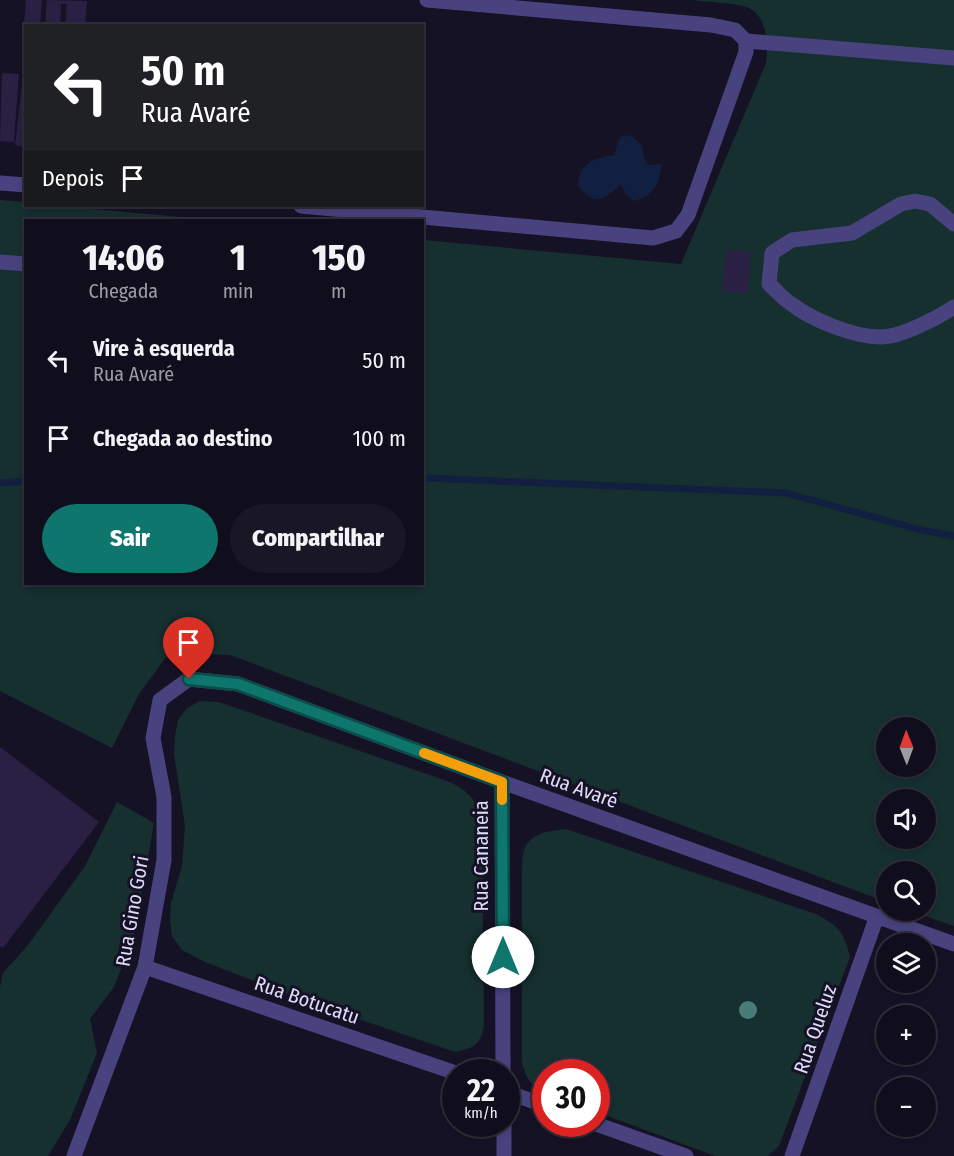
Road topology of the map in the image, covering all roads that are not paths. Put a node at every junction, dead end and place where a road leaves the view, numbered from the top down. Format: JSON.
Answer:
{"nodes":[{"id":1,"x":427,"y":0,"type":"edge"},
{"id":2,"x":746,"y":41,"type":"junction"},
{"id":3,"x":954,"y":58,"type":"edge"},
{"id":4,"x":0,"y":183,"type":"edge"},
{"id":5,"x":24,"y":185,"type":"edge"},
{"id":6,"x":323,"y":207,"type":"edge"},
{"id":7,"x":954,"y":224,"type":"edge"},
{"id":8,"x":0,"y":262,"type":"edge"},
{"id":9,"x":24,"y":264,"type":"edge"},
{"id":10,"x":954,"y":307,"type":"edge"},
{"id":11,"x":189,"y":679,"type":"joint"},
{"id":12,"x":502,"y":782,"type":"junction"},
{"id":13,"x":876,"y":916,"type":"edge"},
{"id":14,"x":876,"y":919,"type":"edge"},
{"id":15,"x":891,"y":921,"type":"edge"},
{"id":16,"x":954,"y":944,"type":"edge"},
{"id":17,"x":145,"y":967,"type":"junction"},
{"id":18,"x":503,"y":1059,"type":"edge"},
{"id":19,"x":442,"y":1068,"type":"edge"},
{"id":20,"x":610,"y":1129,"type":"edge"},
{"id":21,"x":504,"y":1137,"type":"edge"},
{"id":22,"x":74,"y":1156,"type":"edge"},
{"id":23,"x":504,"y":1156,"type":"edge"},
{"id":24,"x":686,"y":1156,"type":"edge"},
{"id":25,"x":792,"y":1156,"type":"edge"}],
"edges":[{"from":1,"to":2,"type":"street"},
{"from":2,"to":3,"type":"street"},
{"from":2,"to":6,"type":"street"},
{"from":4,"to":5,"type":"street"},
{"from":7,"to":10,"type":"street"},
{"from":8,"to":9,"type":"street"},
{"from":11,"to":12,"type":"street","name":"Rua Avaré"},
{"from":11,"to":17,"type":"street","name":"Rua Gino Gori"},
{"from":12,"to":13,"type":"street","name":"Rua Avaré"},
{"from":12,"to":18,"type":"street","name":"Rua Cananeia"},
{"from":14,"to":25,"type":"street","name":"Rua Queluz"},
{"from":15,"to":16,"type":"street","name":"Rua Avaré"},
{"from":17,"to":19,"type":"street","name":"Rua Botucatu"},
{"from":17,"to":22,"type":"street","name":"Rua Gino Gori"},
{"from":20,"to":24,"type":"street"},
{"from":21,"to":23,"type":"street"}]}
